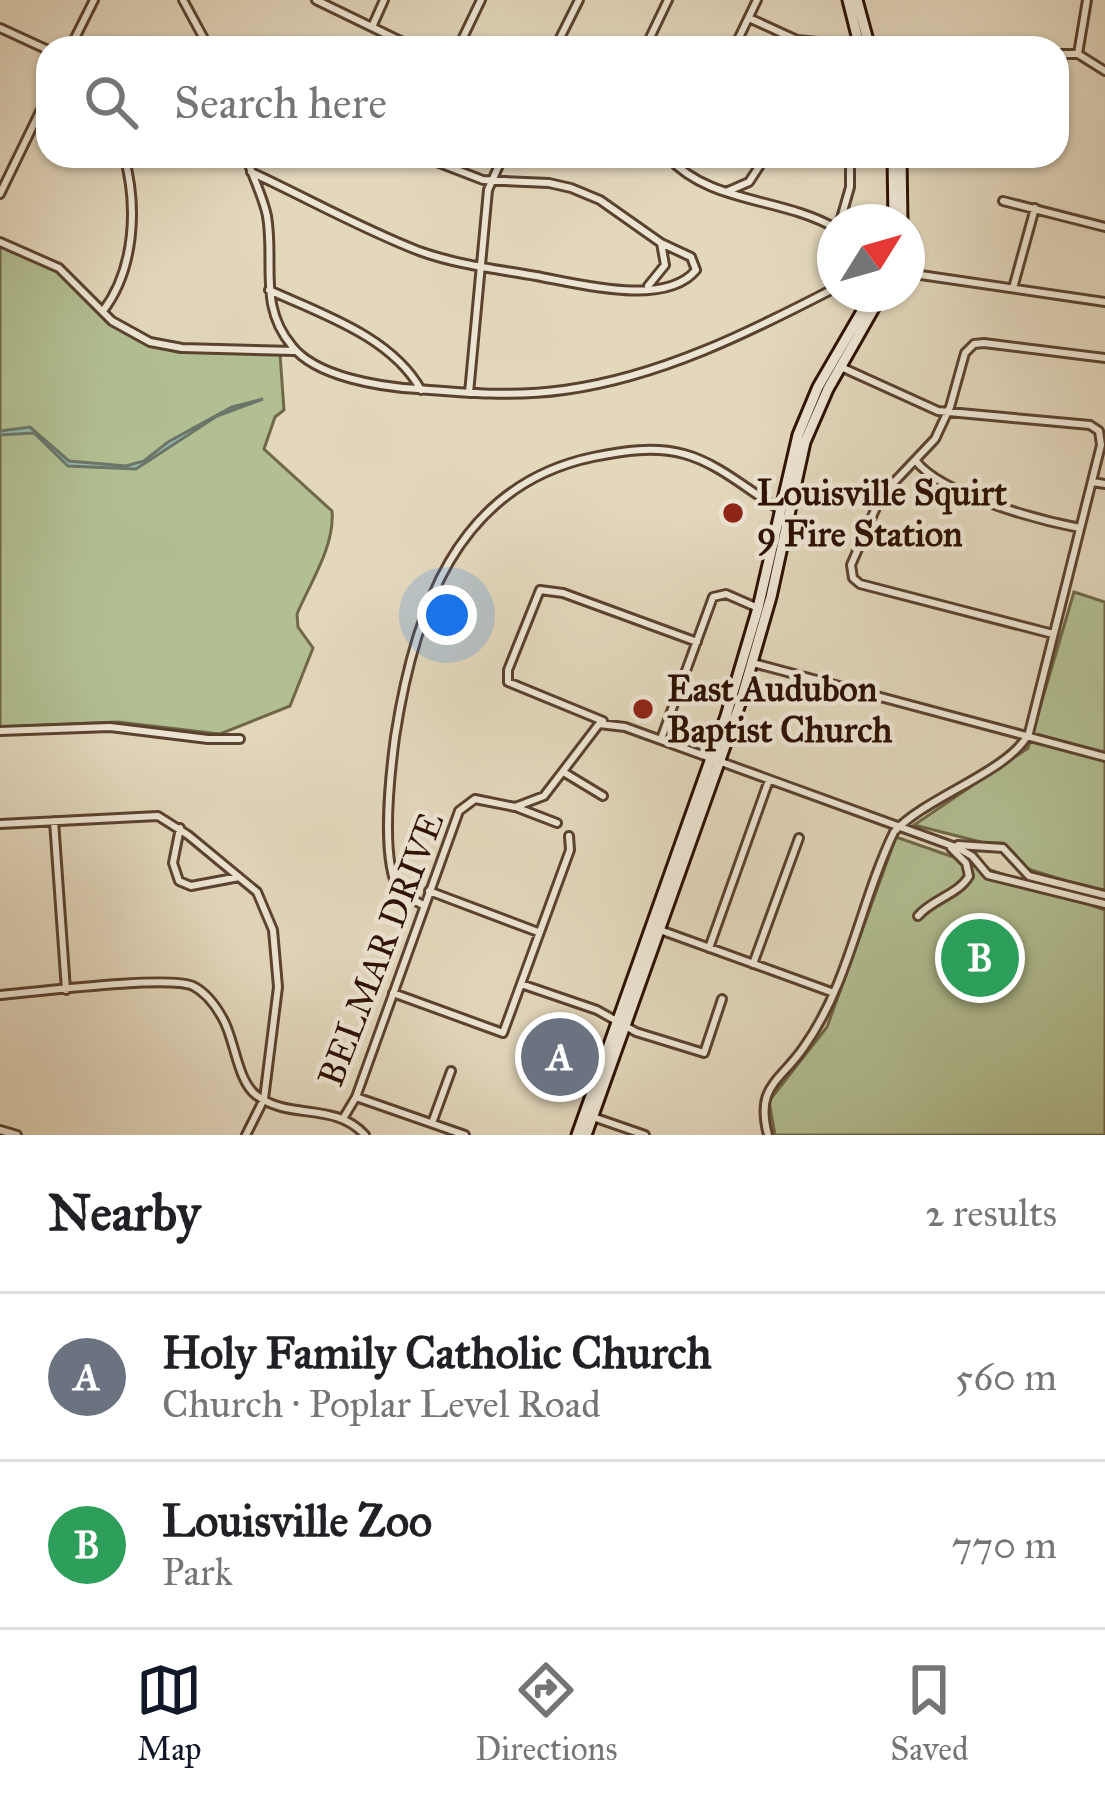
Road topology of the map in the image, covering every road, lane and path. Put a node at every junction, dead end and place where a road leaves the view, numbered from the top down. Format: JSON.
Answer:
{"nodes":[{"id":1,"x":94,"y":0,"type":"edge"},
{"id":2,"x":184,"y":0,"type":"edge"},
{"id":3,"x":316,"y":0,"type":"edge"},
{"id":4,"x":385,"y":0,"type":"edge"},
{"id":5,"x":481,"y":0,"type":"edge"},
{"id":6,"x":579,"y":0,"type":"edge"},
{"id":7,"x":668,"y":0,"type":"edge"},
{"id":8,"x":757,"y":0,"type":"edge"},
{"id":9,"x":852,"y":0,"type":"edge"},
{"id":10,"x":1087,"y":0,"type":"edge"},
{"id":11,"x":749,"y":18,"type":"junction"},
{"id":12,"x":372,"y":27,"type":"junction"},
{"id":13,"x":0,"y":28,"type":"edge"},
{"id":14,"x":76,"y":36,"type":"edge"},
{"id":15,"x":203,"y":36,"type":"edge"},
{"id":16,"x":390,"y":36,"type":"edge"},
{"id":17,"x":464,"y":36,"type":"edge"},
{"id":18,"x":561,"y":36,"type":"edge"},
{"id":19,"x":651,"y":36,"type":"edge"},
{"id":20,"x":740,"y":36,"type":"edge"},
{"id":21,"x":788,"y":36,"type":"edge"},
{"id":22,"x":861,"y":36,"type":"edge"},
{"id":23,"x":36,"y":44,"type":"edge"},
{"id":24,"x":1069,"y":54,"type":"edge"},
{"id":25,"x":1078,"y":54,"type":"junction"},
{"id":26,"x":1105,"y":71,"type":"edge"},
{"id":27,"x":36,"y":120,"type":"edge"},
{"id":28,"x":126,"y":168,"type":"edge"},
{"id":29,"x":250,"y":168,"type":"edge"},
{"id":30,"x":453,"y":168,"type":"edge"},
{"id":31,"x":497,"y":168,"type":"edge"},
{"id":32,"x":681,"y":168,"type":"edge"},
{"id":33,"x":758,"y":168,"type":"edge"},
{"id":34,"x":850,"y":168,"type":"edge"},
{"id":35,"x":897,"y":168,"type":"edge"},
{"id":36,"x":251,"y":172,"type":"junction"},
{"id":37,"x":491,"y":182,"type":"junction"},
{"id":38,"x":749,"y":182,"type":"junction"},
{"id":39,"x":726,"y":192,"type":"junction"},
{"id":40,"x":0,"y":194,"type":"edge"},
{"id":41,"x":756,"y":200,"type":"junction"},
{"id":42,"x":1003,"y":200,"type":"dead end"},
{"id":43,"x":843,"y":204,"type":"edge"},
{"id":44,"x":898,"y":204,"type":"edge"},
{"id":45,"x":1035,"y":208,"type":"junction"},
{"id":46,"x":817,"y":218,"type":"edge"},
{"id":47,"x":1105,"y":227,"type":"edge"},
{"id":48,"x":0,"y":242,"type":"edge"},
{"id":49,"x":661,"y":242,"type":"junction"},
{"id":50,"x":480,"y":268,"type":"junction"},
{"id":51,"x":925,"y":276,"type":"edge"},
{"id":52,"x":1012,"y":288,"type":"junction"},
{"id":53,"x":643,"y":289,"type":"junction"},
{"id":54,"x":269,"y":290,"type":"junction"},
{"id":55,"x":817,"y":297,"type":"edge"},
{"id":56,"x":1105,"y":302,"type":"edge"},
{"id":57,"x":103,"y":311,"type":"junction"},
{"id":58,"x":863,"y":312,"type":"edge"},
{"id":59,"x":870,"y":312,"type":"edge"},
{"id":60,"x":295,"y":351,"type":"junction"},
{"id":61,"x":1105,"y":358,"type":"edge"},
{"id":62,"x":837,"y":364,"type":"junction"},
{"id":63,"x":421,"y":390,"type":"junction"},
{"id":64,"x":470,"y":393,"type":"junction"},
{"id":65,"x":946,"y":413,"type":"junction"},
{"id":66,"x":916,"y":461,"type":"junction"},
{"id":67,"x":1093,"y":482,"type":"junction"},
{"id":68,"x":1105,"y":484,"type":"edge"},
{"id":69,"x":784,"y":510,"type":"junction"},
{"id":70,"x":1080,"y":528,"type":"junction"},
{"id":71,"x":758,"y":608,"type":"junction"},
{"id":72,"x":1053,"y":634,"type":"junction"},
{"id":73,"x":697,"y":642,"type":"junction"},
{"id":74,"x":748,"y":662,"type":"junction"},
{"id":75,"x":606,"y":723,"type":"junction"},
{"id":76,"x":0,"y":731,"type":"edge"},
{"id":77,"x":1027,"y":736,"type":"junction"},
{"id":78,"x":240,"y":739,"type":"dead end"},
{"id":79,"x":660,"y":740,"type":"junction"},
{"id":80,"x":1105,"y":758,"type":"edge"},
{"id":81,"x":715,"y":761,"type":"junction"},
{"id":82,"x":565,"y":773,"type":"junction"},
{"id":83,"x":769,"y":780,"type":"junction"},
{"id":84,"x":603,"y":796,"type":"dead end"},
{"id":85,"x":515,"y":807,"type":"junction"},
{"id":86,"x":54,"y":821,"type":"junction"},
{"id":87,"x":557,"y":823,"type":"dead end"},
{"id":88,"x":0,"y":824,"type":"edge"},
{"id":89,"x":180,"y":828,"type":"junction"},
{"id":90,"x":897,"y":828,"type":"junction"},
{"id":91,"x":568,"y":836,"type":"dead end"},
{"id":92,"x":799,"y":838,"type":"dead end"},
{"id":93,"x":949,"y":846,"type":"junction"},
{"id":94,"x":992,"y":848,"type":"junction"},
{"id":95,"x":982,"y":867,"type":"junction"},
{"id":96,"x":241,"y":877,"type":"junction"},
{"id":97,"x":429,"y":891,"type":"junction"},
{"id":98,"x":1105,"y":899,"type":"edge"},
{"id":99,"x":424,"y":906,"type":"junction"},
{"id":100,"x":917,"y":916,"type":"dead end"},
{"id":101,"x":656,"y":928,"type":"junction"},
{"id":102,"x":539,"y":933,"type":"junction"},
{"id":103,"x":709,"y":948,"type":"junction"},
{"id":104,"x":753,"y":964,"type":"junction"},
{"id":105,"x":521,"y":985,"type":"junction"},
{"id":106,"x":66,"y":990,"type":"junction"},
{"id":107,"x":393,"y":993,"type":"junction"},
{"id":108,"x":834,"y":993,"type":"junction"},
{"id":109,"x":0,"y":994,"type":"edge"},
{"id":110,"x":722,"y":999,"type":"dead end"},
{"id":111,"x":621,"y":1023,"type":"junction"},
{"id":112,"x":451,"y":1071,"type":"dead end"},
{"id":113,"x":356,"y":1097,"type":"junction"},
{"id":114,"x":264,"y":1099,"type":"junction"},
{"id":115,"x":589,"y":1115,"type":"junction"},
{"id":116,"x":344,"y":1117,"type":"junction"},
{"id":117,"x":432,"y":1123,"type":"junction"},
{"id":118,"x":0,"y":1130,"type":"edge"},
{"id":119,"x":17,"y":1135,"type":"edge"},
{"id":120,"x":246,"y":1135,"type":"edge"},
{"id":121,"x":365,"y":1135,"type":"edge"},
{"id":122,"x":465,"y":1135,"type":"edge"},
{"id":123,"x":577,"y":1135,"type":"edge"},
{"id":124,"x":586,"y":1135,"type":"edge"},
{"id":125,"x":645,"y":1135,"type":"edge"},
{"id":126,"x":768,"y":1135,"type":"edge"}],
"edges":[{"from":1,"to":14,"type":"street"},
{"from":2,"to":15,"type":"street"},
{"from":3,"to":12,"type":"street"},
{"from":4,"to":12,"type":"street"},
{"from":5,"to":17,"type":"street"},
{"from":6,"to":18,"type":"street"},
{"from":7,"to":19,"type":"street"},
{"from":8,"to":11,"type":"street"},
{"from":9,"to":22,"type":"main road"},
{"from":10,"to":25,"type":"street"},
{"from":11,"to":20,"type":"street"},
{"from":11,"to":21,"type":"street"},
{"from":12,"to":16,"type":"street"},
{"from":13,"to":23,"type":"street"},
{"from":24,"to":25,"type":"street"},
{"from":25,"to":26,"type":"street"},
{"from":27,"to":40,"type":"street"},
{"from":28,"to":57,"type":"street"},
{"from":29,"to":36,"type":"street"},
{"from":30,"to":37,"type":"street"},
{"from":31,"to":37,"type":"street"},
{"from":32,"to":39,"type":"street"},
{"from":33,"to":38,"type":"street"},
{"from":34,"to":43,"type":"street"},
{"from":35,"to":44,"type":"main road"},
{"from":36,"to":50,"type":"street"},
{"from":36,"to":54,"type":"street"},
{"from":37,"to":49,"type":"street"},
{"from":37,"to":50,"type":"street"},
{"from":38,"to":39,"type":"street"},
{"from":38,"to":41,"type":"street"},
{"from":39,"to":41,"type":"street"},
{"from":41,"to":46,"type":"street"},
{"from":42,"to":45,"type":"street"},
{"from":45,"to":47,"type":"street"},
{"from":45,"to":52,"type":"street"},
{"from":48,"to":57,"type":"street"},
{"from":49,"to":53,"type":"street"},
{"from":49,"to":53,"type":"street"},
{"from":50,"to":53,"type":"street"},
{"from":50,"to":64,"type":"street"},
{"from":51,"to":52,"type":"street"},
{"from":52,"to":56,"type":"street"},
{"from":54,"to":60,"type":"street"},
{"from":54,"to":63,"type":"street"},
{"from":55,"to":64,"type":"street"},
{"from":57,"to":60,"type":"street"},
{"from":58,"to":62,"type":"main road"},
{"from":59,"to":62,"type":"main road"},
{"from":60,"to":63,"type":"street"},
{"from":61,"to":65,"type":"street"},
{"from":62,"to":65,"type":"street"},
{"from":62,"to":69,"type":"main road"},
{"from":63,"to":64,"type":"street"},
{"from":65,"to":66,"type":"street"},
{"from":65,"to":67,"type":"street"},
{"from":66,"to":70,"type":"street"},
{"from":66,"to":72,"type":"street"},
{"from":67,"to":68,"type":"street"},
{"from":67,"to":70,"type":"street"},
{"from":69,"to":71,"type":"main road"},
{"from":69,"to":74,"type":"main road"},
{"from":69,"to":99,"type":"street"},
{"from":70,"to":72,"type":"street"},
{"from":71,"to":73,"type":"street"},
{"from":71,"to":74,"type":"main road"},
{"from":72,"to":77,"type":"street"},
{"from":73,"to":75,"type":"street"},
{"from":73,"to":79,"type":"street"},
{"from":74,"to":77,"type":"street"},
{"from":74,"to":81,"type":"main road"},
{"from":75,"to":79,"type":"street"},
{"from":75,"to":82,"type":"street","name":"BELMAR DRIVE"},
{"from":76,"to":78,"type":"street"},
{"from":77,"to":80,"type":"street"},
{"from":77,"to":90,"type":"street"},
{"from":79,"to":81,"type":"street"},
{"from":81,"to":83,"type":"street"},
{"from":81,"to":101,"type":"main road"},
{"from":82,"to":84,"type":"street"},
{"from":82,"to":85,"type":"street","name":"BELMAR DRIVE"},
{"from":83,"to":90,"type":"street"},
{"from":83,"to":103,"type":"street"},
{"from":85,"to":87,"type":"street"},
{"from":85,"to":97,"type":"street","name":"BELMAR DRIVE"},
{"from":86,"to":88,"type":"street","name":"BELMAR DRIVE"},
{"from":86,"to":89,"type":"street","name":"BELMAR DRIVE"},
{"from":86,"to":106,"type":"street"},
{"from":89,"to":96,"type":"street","name":"BELMAR DRIVE"},
{"from":89,"to":96,"type":"street"},
{"from":90,"to":93,"type":"street"},
{"from":90,"to":108,"type":"street"},
{"from":91,"to":102,"type":"street"},
{"from":92,"to":104,"type":"street"},
{"from":93,"to":94,"type":"street"},
{"from":93,"to":95,"type":"street"},
{"from":93,"to":100,"type":"street"},
{"from":94,"to":95,"type":"street"},
{"from":94,"to":98,"type":"street"},
{"from":95,"to":98,"type":"street"},
{"from":96,"to":114,"type":"street","name":"BELMAR DRIVE"},
{"from":97,"to":99,"type":"street","name":"BELMAR DRIVE"},
{"from":97,"to":102,"type":"street"},
{"from":99,"to":107,"type":"street","name":"BELMAR DRIVE"},
{"from":101,"to":103,"type":"street"},
{"from":101,"to":111,"type":"main road"},
{"from":102,"to":105,"type":"street"},
{"from":103,"to":104,"type":"street"},
{"from":104,"to":108,"type":"street"},
{"from":105,"to":107,"type":"street"},
{"from":105,"to":111,"type":"street"},
{"from":106,"to":109,"type":"street"},
{"from":106,"to":114,"type":"street"},
{"from":107,"to":113,"type":"street","name":"BELMAR DRIVE"},
{"from":108,"to":126,"type":"street"},
{"from":110,"to":111,"type":"street"},
{"from":111,"to":115,"type":"main road"},
{"from":112,"to":117,"type":"street"},
{"from":113,"to":116,"type":"street","name":"BELMAR DRIVE"},
{"from":113,"to":117,"type":"street"},
{"from":114,"to":116,"type":"street","name":"BELMAR DRIVE"},
{"from":114,"to":120,"type":"street"},
{"from":115,"to":123,"type":"main road"},
{"from":115,"to":124,"type":"main road"},
{"from":115,"to":125,"type":"street"},
{"from":116,"to":121,"type":"street"},
{"from":117,"to":122,"type":"street"},
{"from":118,"to":119,"type":"street"}]}
